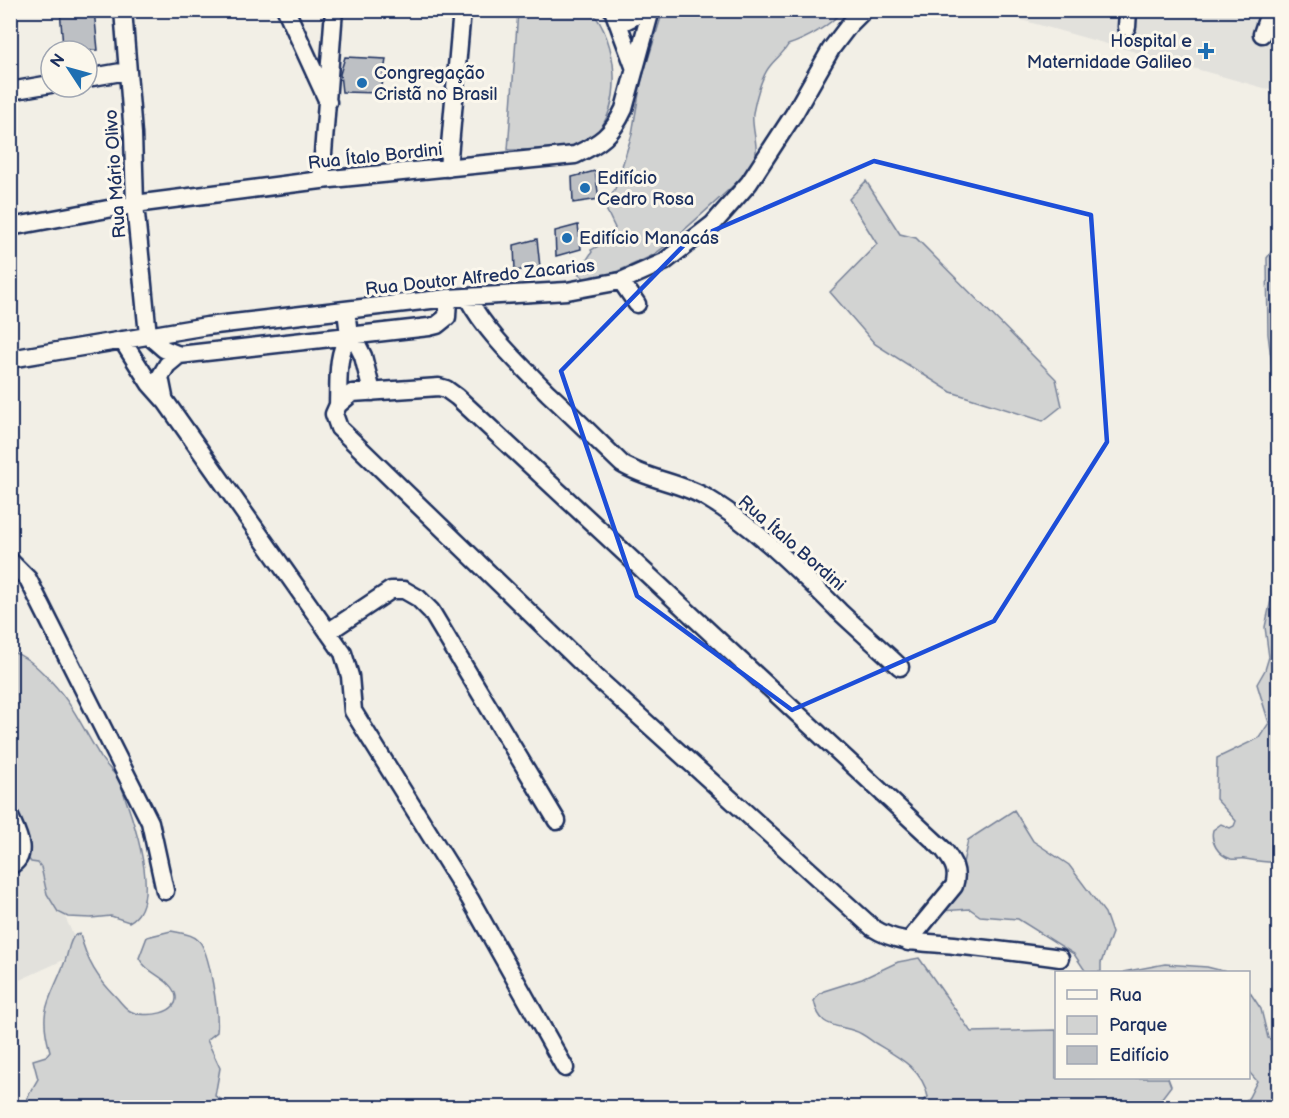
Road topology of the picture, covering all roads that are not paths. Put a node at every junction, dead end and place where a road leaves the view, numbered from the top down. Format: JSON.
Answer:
{"nodes":[{"id":1,"x":123,"y":10,"type":"edge"},
{"id":2,"x":286,"y":10,"type":"edge"},
{"id":3,"x":334,"y":10,"type":"edge"},
{"id":4,"x":462,"y":10,"type":"edge"},
{"id":5,"x":647,"y":10,"type":"edge"},
{"id":6,"x":651,"y":10,"type":"edge"},
{"id":7,"x":864,"y":10,"type":"edge"},
{"id":8,"x":1270,"y":10,"type":"edge"},
{"id":9,"x":617,"y":14,"type":"edge"},
{"id":10,"x":1262,"y":34,"type":"dead end"},
{"id":11,"x":642,"y":42,"type":"junction"},
{"id":12,"x":634,"y":69,"type":"junction"},
{"id":13,"x":127,"y":71,"type":"junction"},
{"id":14,"x":99,"y":76,"type":"edge"},
{"id":15,"x":39,"y":86,"type":"edge"},
{"id":16,"x":10,"y":91,"type":"edge"},
{"id":17,"x":328,"y":103,"type":"junction"},
{"id":18,"x":448,"y":168,"type":"junction"},
{"id":19,"x":321,"y":180,"type":"junction"},
{"id":20,"x":135,"y":204,"type":"junction"},
{"id":21,"x":10,"y":227,"type":"edge"},
{"id":22,"x":621,"y":281,"type":"junction"},
{"id":23,"x":467,"y":297,"type":"junction"},
{"id":24,"x":448,"y":298,"type":"junction"},
{"id":25,"x":637,"y":304,"type":"dead end"},
{"id":26,"x":346,"y":310,"type":"junction"},
{"id":27,"x":148,"y":335,"type":"junction"},
{"id":28,"x":349,"y":335,"type":"junction"},
{"id":29,"x":122,"y":340,"type":"junction"},
{"id":30,"x":179,"y":355,"type":"junction"},
{"id":31,"x":10,"y":359,"type":"edge"},
{"id":32,"x":372,"y":392,"type":"junction"},
{"id":33,"x":166,"y":402,"type":"junction"},
{"id":34,"x":339,"y":405,"type":"junction"},
{"id":35,"x":10,"y":561,"type":"edge"},
{"id":36,"x":328,"y":632,"type":"junction"},
{"id":37,"x":900,"y":667,"type":"dead end"},
{"id":38,"x":10,"y":817,"type":"edge"},
{"id":39,"x":557,"y":821,"type":"dead end"},
{"id":40,"x":10,"y":866,"type":"edge"},
{"id":41,"x":165,"y":891,"type":"dead end"},
{"id":42,"x":908,"y":942,"type":"junction"},
{"id":43,"x":1060,"y":958,"type":"dead end"},
{"id":44,"x":565,"y":1068,"type":"dead end"}],
"edges":[{"from":1,"to":13,"type":"street","name":"Rua Mário Olivo"},
{"from":2,"to":17,"type":"street"},
{"from":3,"to":17,"type":"street"},
{"from":4,"to":18,"type":"street"},
{"from":5,"to":9,"type":"street"},
{"from":6,"to":11,"type":"street","name":"Rua Ítalo Bordini"},
{"from":7,"to":22,"type":"street","name":"Rua Doutor Alfredo Zacarias"},
{"from":8,"to":10,"type":"street"},
{"from":9,"to":11,"type":"street"},
{"from":9,"to":12,"type":"street"},
{"from":11,"to":12,"type":"street","name":"Rua Ítalo Bordini"},
{"from":12,"to":18,"type":"street","name":"Rua Ítalo Bordini"},
{"from":13,"to":14,"type":"street"},
{"from":13,"to":20,"type":"street","name":"Rua Mário Olivo"},
{"from":15,"to":16,"type":"street"},
{"from":17,"to":19,"type":"street"},
{"from":18,"to":19,"type":"street","name":"Rua Ítalo Bordini"},
{"from":19,"to":20,"type":"street","name":"Rua Ítalo Bordini"},
{"from":20,"to":21,"type":"street","name":"Rua Ítalo Bordini"},
{"from":20,"to":27,"type":"street","name":"Rua Mário Olivo"},
{"from":22,"to":23,"type":"street","name":"Rua Doutor Alfredo Zacarias"},
{"from":22,"to":25,"type":"street"},
{"from":23,"to":24,"type":"street","name":"Rua Doutor Alfredo Zacarias"},
{"from":23,"to":37,"type":"street","name":"Rua Ítalo Bordini"},
{"from":24,"to":26,"type":"street","name":"Rua Doutor Alfredo Zacarias"},
{"from":24,"to":28,"type":"street"},
{"from":26,"to":27,"type":"street","name":"Rua Doutor Alfredo Zacarias"},
{"from":26,"to":28,"type":"street"},
{"from":27,"to":29,"type":"street","name":"Rua Doutor Alfredo Zacarias"},
{"from":27,"to":30,"type":"street"},
{"from":28,"to":30,"type":"street"},
{"from":28,"to":32,"type":"street"},
{"from":28,"to":34,"type":"street"},
{"from":29,"to":31,"type":"street","name":"Rua Doutor Alfredo Zacarias"},
{"from":29,"to":33,"type":"street"},
{"from":30,"to":33,"type":"street"},
{"from":32,"to":34,"type":"street"},
{"from":32,"to":42,"type":"street"},
{"from":33,"to":36,"type":"street"},
{"from":34,"to":42,"type":"street"},
{"from":35,"to":41,"type":"street"},
{"from":36,"to":39,"type":"street"},
{"from":36,"to":44,"type":"street"},
{"from":38,"to":40,"type":"street"},
{"from":42,"to":43,"type":"street"}]}
